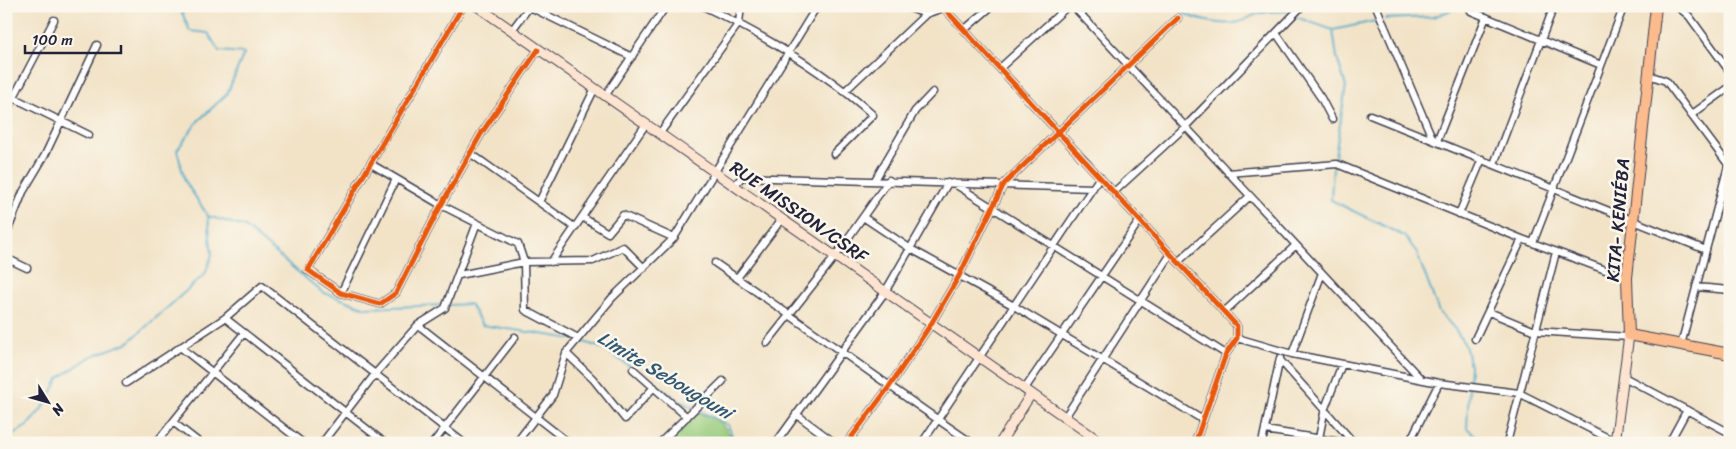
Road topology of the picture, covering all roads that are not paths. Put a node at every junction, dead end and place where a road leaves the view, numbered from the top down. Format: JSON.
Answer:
{"nodes":[{"id":1,"x":463,"y":6,"type":"edge"},
{"id":2,"x":477,"y":6,"type":"edge"},
{"id":3,"x":530,"y":6,"type":"edge"},
{"id":4,"x":703,"y":6,"type":"edge"},
{"id":5,"x":741,"y":6,"type":"edge"},
{"id":6,"x":816,"y":6,"type":"edge"},
{"id":7,"x":904,"y":6,"type":"edge"},
{"id":8,"x":992,"y":6,"type":"edge"},
{"id":9,"x":1068,"y":6,"type":"edge"},
{"id":10,"x":1073,"y":6,"type":"edge"},
{"id":11,"x":1302,"y":6,"type":"edge"},
{"id":12,"x":1469,"y":6,"type":"edge"},
{"id":13,"x":1554,"y":6,"type":"edge"},
{"id":14,"x":1624,"y":6,"type":"edge"},
{"id":15,"x":1656,"y":6,"type":"edge"},
{"id":16,"x":1677,"y":6,"type":"edge"},
{"id":17,"x":663,"y":7,"type":"edge"},
{"id":18,"x":943,"y":7,"type":"edge"},
{"id":19,"x":1378,"y":7,"type":"edge"},
{"id":20,"x":926,"y":14,"type":"junction"},
{"id":21,"x":1486,"y":17,"type":"junction"},
{"id":22,"x":1178,"y":18,"type":"dead end"},
{"id":23,"x":54,"y":20,"type":"dead end"},
{"id":24,"x":739,"y":23,"type":"junction"},
{"id":25,"x":512,"y":30,"type":"junction"},
{"id":26,"x":964,"y":30,"type":"junction"},
{"id":27,"x":1276,"y":33,"type":"junction"},
{"id":28,"x":1541,"y":41,"type":"junction"},
{"id":29,"x":97,"y":45,"type":"dead end"},
{"id":30,"x":538,"y":50,"type":"junction"},
{"id":31,"x":788,"y":54,"type":"junction"},
{"id":32,"x":632,"y":57,"type":"junction"},
{"id":33,"x":1128,"y":65,"type":"junction"},
{"id":34,"x":1600,"y":65,"type":"junction"},
{"id":35,"x":1000,"y":68,"type":"junction"},
{"id":36,"x":1730,"y":72,"type":"edge"},
{"id":37,"x":1649,"y":75,"type":"junction"},
{"id":38,"x":1730,"y":87,"type":"edge"},
{"id":39,"x":594,"y":90,"type":"junction"},
{"id":40,"x":846,"y":90,"type":"junction"},
{"id":41,"x":933,"y":92,"type":"dead end"},
{"id":42,"x":9,"y":96,"type":"edge"},
{"id":43,"x":604,"y":96,"type":"junction"},
{"id":44,"x":6,"y":112,"type":"edge"},
{"id":45,"x":1370,"y":115,"type":"dead end"},
{"id":46,"x":1691,"y":115,"type":"junction"},
{"id":47,"x":1332,"y":119,"type":"dead end"},
{"id":48,"x":62,"y":122,"type":"junction"},
{"id":49,"x":646,"y":124,"type":"junction"},
{"id":50,"x":1185,"y":127,"type":"junction"},
{"id":51,"x":1058,"y":132,"type":"junction"},
{"id":52,"x":660,"y":133,"type":"junction"},
{"id":53,"x":90,"y":135,"type":"dead end"},
{"id":54,"x":1435,"y":140,"type":"junction"},
{"id":55,"x":470,"y":153,"type":"junction"},
{"id":56,"x":834,"y":154,"type":"dead end"},
{"id":57,"x":1482,"y":159,"type":"junction"},
{"id":58,"x":371,"y":164,"type":"junction"},
{"id":59,"x":1494,"y":164,"type":"junction"},
{"id":60,"x":1729,"y":166,"type":"edge"},
{"id":61,"x":716,"y":173,"type":"junction"},
{"id":62,"x":1228,"y":173,"type":"junction"},
{"id":63,"x":1100,"y":177,"type":"junction"},
{"id":64,"x":396,"y":179,"type":"junction"},
{"id":65,"x":875,"y":180,"type":"junction"},
{"id":66,"x":889,"y":180,"type":"junction"},
{"id":67,"x":951,"y":183,"type":"junction"},
{"id":68,"x":1004,"y":184,"type":"junction"},
{"id":69,"x":734,"y":186,"type":"junction"},
{"id":70,"x":1093,"y":188,"type":"junction"},
{"id":71,"x":1554,"y":189,"type":"junction"},
{"id":72,"x":1114,"y":192,"type":"junction"},
{"id":73,"x":1250,"y":196,"type":"junction"},
{"id":74,"x":539,"y":202,"type":"junction"},
{"id":75,"x":441,"y":204,"type":"junction"},
{"id":76,"x":991,"y":208,"type":"junction"},
{"id":77,"x":1459,"y":214,"type":"junction"},
{"id":78,"x":582,"y":216,"type":"junction"},
{"id":79,"x":863,"y":217,"type":"junction"},
{"id":80,"x":781,"y":220,"type":"junction"},
{"id":81,"x":1140,"y":220,"type":"junction"},
{"id":82,"x":1633,"y":220,"type":"junction"},
{"id":83,"x":477,"y":223,"type":"junction"},
{"id":84,"x":574,"y":227,"type":"junction"},
{"id":85,"x":6,"y":235,"type":"edge"},
{"id":86,"x":674,"y":238,"type":"junction"},
{"id":87,"x":1522,"y":239,"type":"junction"},
{"id":88,"x":1533,"y":243,"type":"junction"},
{"id":89,"x":1054,"y":246,"type":"junction"},
{"id":90,"x":1296,"y":246,"type":"junction"},
{"id":91,"x":911,"y":249,"type":"junction"},
{"id":92,"x":1706,"y":250,"type":"junction"},
{"id":93,"x":1556,"y":252,"type":"junction"},
{"id":94,"x":1171,"y":254,"type":"junction"},
{"id":95,"x":6,"y":258,"type":"edge"},
{"id":96,"x":834,"y":258,"type":"junction"},
{"id":97,"x":524,"y":262,"type":"junction"},
{"id":98,"x":551,"y":262,"type":"junction"},
{"id":99,"x":1178,"y":262,"type":"junction"},
{"id":100,"x":715,"y":263,"type":"dead end"},
{"id":101,"x":27,"y":268,"type":"dead end"},
{"id":102,"x":644,"y":268,"type":"junction"},
{"id":103,"x":1322,"y":273,"type":"junction"},
{"id":104,"x":459,"y":275,"type":"junction"},
{"id":105,"x":959,"y":276,"type":"junction"},
{"id":106,"x":1102,"y":276,"type":"junction"},
{"id":107,"x":737,"y":278,"type":"junction"},
{"id":108,"x":1627,"y":278,"type":"junction"},
{"id":109,"x":1696,"y":287,"type":"junction"},
{"id":110,"x":1730,"y":290,"type":"edge"},
{"id":111,"x":885,"y":292,"type":"junction"},
{"id":112,"x":341,"y":293,"type":"junction"},
{"id":113,"x":1141,"y":301,"type":"junction"},
{"id":114,"x":1014,"y":306,"type":"junction"},
{"id":115,"x":1224,"y":312,"type":"junction"},
{"id":116,"x":1489,"y":312,"type":"junction"},
{"id":117,"x":790,"y":314,"type":"junction"},
{"id":118,"x":225,"y":318,"type":"junction"},
{"id":119,"x":931,"y":324,"type":"junction"},
{"id":120,"x":418,"y":325,"type":"junction"},
{"id":121,"x":1535,"y":331,"type":"junction"},
{"id":122,"x":244,"y":333,"type":"junction"},
{"id":123,"x":1061,"y":336,"type":"junction"},
{"id":124,"x":1629,"y":336,"type":"junction"},
{"id":125,"x":515,"y":337,"type":"dead end"},
{"id":126,"x":578,"y":338,"type":"junction"},
{"id":127,"x":1237,"y":338,"type":"junction"},
{"id":128,"x":1475,"y":339,"type":"dead end"},
{"id":129,"x":767,"y":343,"type":"dead end"},
{"id":130,"x":1681,"y":345,"type":"junction"},
{"id":131,"x":180,"y":347,"type":"junction"},
{"id":132,"x":840,"y":352,"type":"junction"},
{"id":133,"x":1282,"y":352,"type":"junction"},
{"id":134,"x":566,"y":353,"type":"junction"},
{"id":135,"x":1226,"y":354,"type":"junction"},
{"id":136,"x":1292,"y":354,"type":"junction"},
{"id":137,"x":1730,"y":354,"type":"edge"},
{"id":138,"x":980,"y":358,"type":"junction"},
{"id":139,"x":1280,"y":360,"type":"junction"},
{"id":140,"x":1102,"y":361,"type":"junction"},
{"id":141,"x":1342,"y":364,"type":"junction"},
{"id":142,"x":633,"y":369,"type":"dead end"},
{"id":143,"x":212,"y":372,"type":"junction"},
{"id":144,"x":375,"y":374,"type":"junction"},
{"id":145,"x":484,"y":377,"type":"junction"},
{"id":146,"x":1624,"y":377,"type":"junction"},
{"id":147,"x":1421,"y":379,"type":"junction"},
{"id":148,"x":723,"y":381,"type":"dead end"},
{"id":149,"x":126,"y":383,"type":"dead end"},
{"id":150,"x":1439,"y":383,"type":"junction"},
{"id":151,"x":654,"y":387,"type":"junction"},
{"id":152,"x":889,"y":387,"type":"junction"},
{"id":153,"x":1028,"y":392,"type":"junction"},
{"id":154,"x":1519,"y":393,"type":"junction"},
{"id":155,"x":1325,"y":408,"type":"junction"},
{"id":156,"x":1687,"y":410,"type":"junction"},
{"id":157,"x":346,"y":412,"type":"junction"},
{"id":158,"x":796,"y":414,"type":"junction"},
{"id":159,"x":687,"y":416,"type":"junction"},
{"id":160,"x":536,"y":417,"type":"junction"},
{"id":161,"x":1065,"y":417,"type":"junction"},
{"id":162,"x":938,"y":420,"type":"junction"},
{"id":163,"x":1203,"y":420,"type":"junction"},
{"id":164,"x":173,"y":422,"type":"junction"},
{"id":165,"x":444,"y":428,"type":"junction"},
{"id":166,"x":1265,"y":430,"type":"junction"},
{"id":167,"x":1730,"y":433,"type":"edge"},
{"id":168,"x":1319,"y":438,"type":"junction"},
{"id":169,"x":848,"y":442,"type":"edge"},
{"id":170,"x":1616,"y":442,"type":"edge"},
{"id":171,"x":156,"y":443,"type":"edge"},
{"id":172,"x":200,"y":443,"type":"edge"},
{"id":173,"x":303,"y":443,"type":"edge"},
{"id":174,"x":322,"y":443,"type":"edge"},
{"id":175,"x":385,"y":443,"type":"edge"},
{"id":176,"x":432,"y":443,"type":"edge"},
{"id":177,"x":464,"y":443,"type":"edge"},
{"id":178,"x":516,"y":443,"type":"edge"},
{"id":179,"x":569,"y":443,"type":"edge"},
{"id":180,"x":660,"y":443,"type":"edge"},
{"id":181,"x":776,"y":443,"type":"edge"},
{"id":182,"x":835,"y":443,"type":"edge"},
{"id":183,"x":922,"y":443,"type":"edge"},
{"id":184,"x":972,"y":443,"type":"edge"},
{"id":185,"x":1000,"y":443,"type":"edge"},
{"id":186,"x":1102,"y":443,"type":"edge"},
{"id":187,"x":1195,"y":443,"type":"edge"},
{"id":188,"x":1262,"y":443,"type":"edge"},
{"id":189,"x":1347,"y":443,"type":"edge"},
{"id":190,"x":1354,"y":443,"type":"edge"},
{"id":191,"x":1409,"y":443,"type":"edge"},
{"id":192,"x":1507,"y":443,"type":"edge"},
{"id":193,"x":1669,"y":443,"type":"edge"}],
"edges":[{"from":1,"to":58,"type":"street"},
{"from":2,"to":25,"type":"main road","name":"RUE MISSION/CSRF"},
{"from":3,"to":25,"type":"street"},
{"from":3,"to":32,"type":"street"},
{"from":4,"to":24,"type":"street"},
{"from":5,"to":24,"type":"street"},
{"from":6,"to":31,"type":"street"},
{"from":7,"to":20,"type":"street"},
{"from":8,"to":26,"type":"street"},
{"from":9,"to":35,"type":"street"},
{"from":10,"to":33,"type":"street"},
{"from":11,"to":27,"type":"street"},
{"from":12,"to":21,"type":"street"},
{"from":13,"to":28,"type":"street"},
{"from":14,"to":34,"type":"street"},
{"from":15,"to":37,"type":"main road","name":"KITA- KENIÉBA"},
{"from":16,"to":36,"type":"street"},
{"from":17,"to":32,"type":"street"},
{"from":18,"to":20,"type":"street"},
{"from":18,"to":26,"type":"street"},
{"from":19,"to":54,"type":"street"},
{"from":20,"to":40,"type":"street"},
{"from":21,"to":28,"type":"street"},
{"from":21,"to":54,"type":"street"},
{"from":22,"to":33,"type":"street"},
{"from":23,"to":42,"type":"street"},
{"from":24,"to":31,"type":"street"},
{"from":24,"to":52,"type":"street"},
{"from":25,"to":30,"type":"main road","name":"RUE MISSION/CSRF"},
{"from":26,"to":35,"type":"street"},
{"from":27,"to":47,"type":"street"},
{"from":27,"to":50,"type":"street"},
{"from":28,"to":34,"type":"street"},
{"from":28,"to":59,"type":"street"},
{"from":29,"to":48,"type":"street"},
{"from":30,"to":39,"type":"main road","name":"RUE MISSION/CSRF"},
{"from":30,"to":55,"type":"street"},
{"from":31,"to":40,"type":"street"},
{"from":31,"to":61,"type":"street"},
{"from":32,"to":43,"type":"street"},
{"from":33,"to":50,"type":"street"},
{"from":33,"to":51,"type":"street"},
{"from":34,"to":71,"type":"street"},
{"from":35,"to":51,"type":"street"},
{"from":37,"to":46,"type":"street"},
{"from":37,"to":82,"type":"main road","name":"KITA- KENIÉBA"},
{"from":38,"to":46,"type":"street"},
{"from":39,"to":43,"type":"main road","name":"RUE MISSION/CSRF"},
{"from":39,"to":74,"type":"street"},
{"from":40,"to":56,"type":"street"},
{"from":41,"to":65,"type":"street"},
{"from":42,"to":44,"type":"street"},
{"from":42,"to":48,"type":"street"},
{"from":43,"to":49,"type":"main road","name":"RUE MISSION/CSRF"},
{"from":45,"to":54,"type":"street"},
{"from":46,"to":60,"type":"street"},
{"from":48,"to":53,"type":"street"},
{"from":48,"to":85,"type":"street"},
{"from":49,"to":52,"type":"main road","name":"RUE MISSION/CSRF"},
{"from":49,"to":78,"type":"street"},
{"from":50,"to":62,"type":"street"},
{"from":50,"to":72,"type":"street"},
{"from":51,"to":63,"type":"street"},
{"from":51,"to":68,"type":"street"},
{"from":52,"to":61,"type":"main road","name":"RUE MISSION/CSRF"},
{"from":54,"to":57,"type":"street"},
{"from":55,"to":74,"type":"street"},
{"from":55,"to":75,"type":"street"},
{"from":57,"to":59,"type":"street"},
{"from":57,"to":77,"type":"street"},
{"from":58,"to":64,"type":"street"},
{"from":58,"to":112,"type":"street"},
{"from":59,"to":71,"type":"street"},
{"from":60,"to":92,"type":"street"},
{"from":61,"to":69,"type":"main road","name":"RUE MISSION/CSRF"},
{"from":61,"to":86,"type":"street"},
{"from":62,"to":73,"type":"street"},
{"from":62,"to":77,"type":"street"},
{"from":63,"to":70,"type":"street"},
{"from":63,"to":72,"type":"street"},
{"from":64,"to":75,"type":"street"},
{"from":64,"to":112,"type":"street"},
{"from":65,"to":66,"type":"street"},
{"from":65,"to":69,"type":"street"},
{"from":66,"to":67,"type":"street"},
{"from":66,"to":79,"type":"street"},
{"from":67,"to":68,"type":"street"},
{"from":67,"to":76,"type":"street"},
{"from":67,"to":91,"type":"street"},
{"from":68,"to":70,"type":"street"},
{"from":68,"to":76,"type":"street"},
{"from":69,"to":80,"type":"main road","name":"RUE MISSION/CSRF"},
{"from":70,"to":89,"type":"street"},
{"from":71,"to":82,"type":"street"},
{"from":71,"to":88,"type":"street"},
{"from":72,"to":81,"type":"street"},
{"from":73,"to":90,"type":"street"},
{"from":73,"to":99,"type":"street"},
{"from":74,"to":84,"type":"street"},
{"from":75,"to":83,"type":"street"},
{"from":75,"to":112,"type":"street"},
{"from":76,"to":89,"type":"street"},
{"from":76,"to":105,"type":"street"},
{"from":77,"to":87,"type":"street"},
{"from":78,"to":84,"type":"street"},
{"from":78,"to":86,"type":"street"},
{"from":79,"to":91,"type":"street"},
{"from":79,"to":96,"type":"street"},
{"from":80,"to":96,"type":"main road","name":"RUE MISSION/CSRF"},
{"from":80,"to":107,"type":"street"},
{"from":81,"to":94,"type":"street"},
{"from":81,"to":106,"type":"street"},
{"from":82,"to":92,"type":"street"},
{"from":82,"to":108,"type":"main road","name":"KITA- KENIÉBA"},
{"from":83,"to":97,"type":"street"},
{"from":83,"to":104,"type":"street"},
{"from":84,"to":98,"type":"street"},
{"from":86,"to":102,"type":"street"},
{"from":87,"to":88,"type":"street"},
{"from":87,"to":116,"type":"street"},
{"from":88,"to":93,"type":"street"},
{"from":89,"to":106,"type":"street"},
{"from":89,"to":114,"type":"street"},
{"from":90,"to":103,"type":"street"},
{"from":90,"to":115,"type":"street"},
{"from":91,"to":105,"type":"street"},
{"from":91,"to":111,"type":"street"},
{"from":92,"to":109,"type":"street"},
{"from":93,"to":108,"type":"street"},
{"from":93,"to":121,"type":"street"},
{"from":94,"to":99,"type":"street"},
{"from":94,"to":113,"type":"street"},
{"from":95,"to":101,"type":"street"},
{"from":96,"to":111,"type":"main road","name":"RUE MISSION/CSRF"},
{"from":96,"to":117,"type":"street"},
{"from":97,"to":98,"type":"street"},
{"from":97,"to":104,"type":"street"},
{"from":97,"to":126,"type":"street"},
{"from":98,"to":102,"type":"street"},
{"from":99,"to":115,"type":"street"},
{"from":100,"to":107,"type":"street"},
{"from":102,"to":126,"type":"street"},
{"from":103,"to":136,"type":"street"},
{"from":103,"to":147,"type":"street"},
{"from":104,"to":120,"type":"street"},
{"from":105,"to":114,"type":"street"},
{"from":105,"to":119,"type":"street"},
{"from":106,"to":113,"type":"street"},
{"from":106,"to":123,"type":"street"},
{"from":107,"to":117,"type":"street"},
{"from":108,"to":124,"type":"main road","name":"KITA- KENIÉBA"},
{"from":109,"to":110,"type":"street"},
{"from":109,"to":130,"type":"street"},
{"from":111,"to":119,"type":"main road","name":"RUE MISSION/CSRF"},
{"from":111,"to":132,"type":"street"},
{"from":113,"to":135,"type":"street"},
{"from":113,"to":140,"type":"street"},
{"from":114,"to":123,"type":"street"},
{"from":114,"to":138,"type":"street"},
{"from":115,"to":127,"type":"street"},
{"from":116,"to":121,"type":"street"},
{"from":116,"to":128,"type":"street"},
{"from":117,"to":129,"type":"street"},
{"from":117,"to":132,"type":"street"},
{"from":118,"to":122,"type":"street"},
{"from":118,"to":131,"type":"street"},
{"from":118,"to":144,"type":"street"},
{"from":119,"to":138,"type":"main road","name":"RUE MISSION/CSRF"},
{"from":119,"to":152,"type":"street"},
{"from":120,"to":144,"type":"street"},
{"from":120,"to":145,"type":"street"},
{"from":121,"to":124,"type":"street"},
{"from":121,"to":154,"type":"street"},
{"from":122,"to":143,"type":"street"},
{"from":122,"to":157,"type":"street"},
{"from":123,"to":140,"type":"street"},
{"from":123,"to":153,"type":"street"},
{"from":124,"to":130,"type":"main road"},
{"from":124,"to":146,"type":"main road"},
{"from":125,"to":145,"type":"street"},
{"from":126,"to":134,"type":"street"},
{"from":127,"to":133,"type":"street"},
{"from":127,"to":135,"type":"street"},
{"from":130,"to":137,"type":"main road"},
{"from":131,"to":143,"type":"street"},
{"from":131,"to":149,"type":"street"},
{"from":132,"to":152,"type":"street"},
{"from":132,"to":158,"type":"street"},
{"from":133,"to":136,"type":"street"},
{"from":133,"to":139,"type":"street"},
{"from":134,"to":151,"type":"street"},
{"from":134,"to":160,"type":"street"},
{"from":135,"to":163,"type":"street"},
{"from":136,"to":141,"type":"street"},
{"from":138,"to":153,"type":"main road","name":"RUE MISSION/CSRF"},
{"from":138,"to":162,"type":"street"},
{"from":139,"to":155,"type":"street"},
{"from":139,"to":166,"type":"street"},
{"from":140,"to":161,"type":"street"},
{"from":140,"to":163,"type":"street"},
{"from":141,"to":147,"type":"street"},
{"from":141,"to":155,"type":"street"},
{"from":142,"to":151,"type":"street"},
{"from":143,"to":164,"type":"street"},
{"from":143,"to":173,"type":"street"},
{"from":144,"to":157,"type":"street"},
{"from":144,"to":165,"type":"street"},
{"from":145,"to":160,"type":"street"},
{"from":145,"to":165,"type":"street"},
{"from":146,"to":156,"type":"street"},
{"from":146,"to":170,"type":"main road"},
{"from":147,"to":150,"type":"street"},
{"from":148,"to":159,"type":"street"},
{"from":150,"to":154,"type":"street"},
{"from":150,"to":191,"type":"street"},
{"from":151,"to":159,"type":"street"},
{"from":152,"to":162,"type":"street"},
{"from":152,"to":169,"type":"street"},
{"from":153,"to":161,"type":"main road","name":"RUE MISSION/CSRF"},
{"from":153,"to":185,"type":"main road"},
{"from":154,"to":170,"type":"street"},
{"from":154,"to":192,"type":"street"},
{"from":155,"to":168,"type":"street"},
{"from":155,"to":190,"type":"street"},
{"from":156,"to":167,"type":"street"},
{"from":156,"to":193,"type":"street"},
{"from":157,"to":174,"type":"street"},
{"from":157,"to":175,"type":"street"},
{"from":158,"to":181,"type":"street"},
{"from":158,"to":182,"type":"street"},
{"from":159,"to":180,"type":"street"},
{"from":160,"to":178,"type":"street"},
{"from":160,"to":179,"type":"street"},
{"from":161,"to":186,"type":"main road","name":"RUE MISSION/CSRF"},
{"from":162,"to":183,"type":"street"},
{"from":162,"to":184,"type":"street"},
{"from":163,"to":187,"type":"street"},
{"from":164,"to":171,"type":"street"},
{"from":164,"to":172,"type":"street"},
{"from":165,"to":176,"type":"street"},
{"from":165,"to":177,"type":"street"},
{"from":166,"to":168,"type":"street"},
{"from":166,"to":188,"type":"street"},
{"from":168,"to":189,"type":"street"}]}
